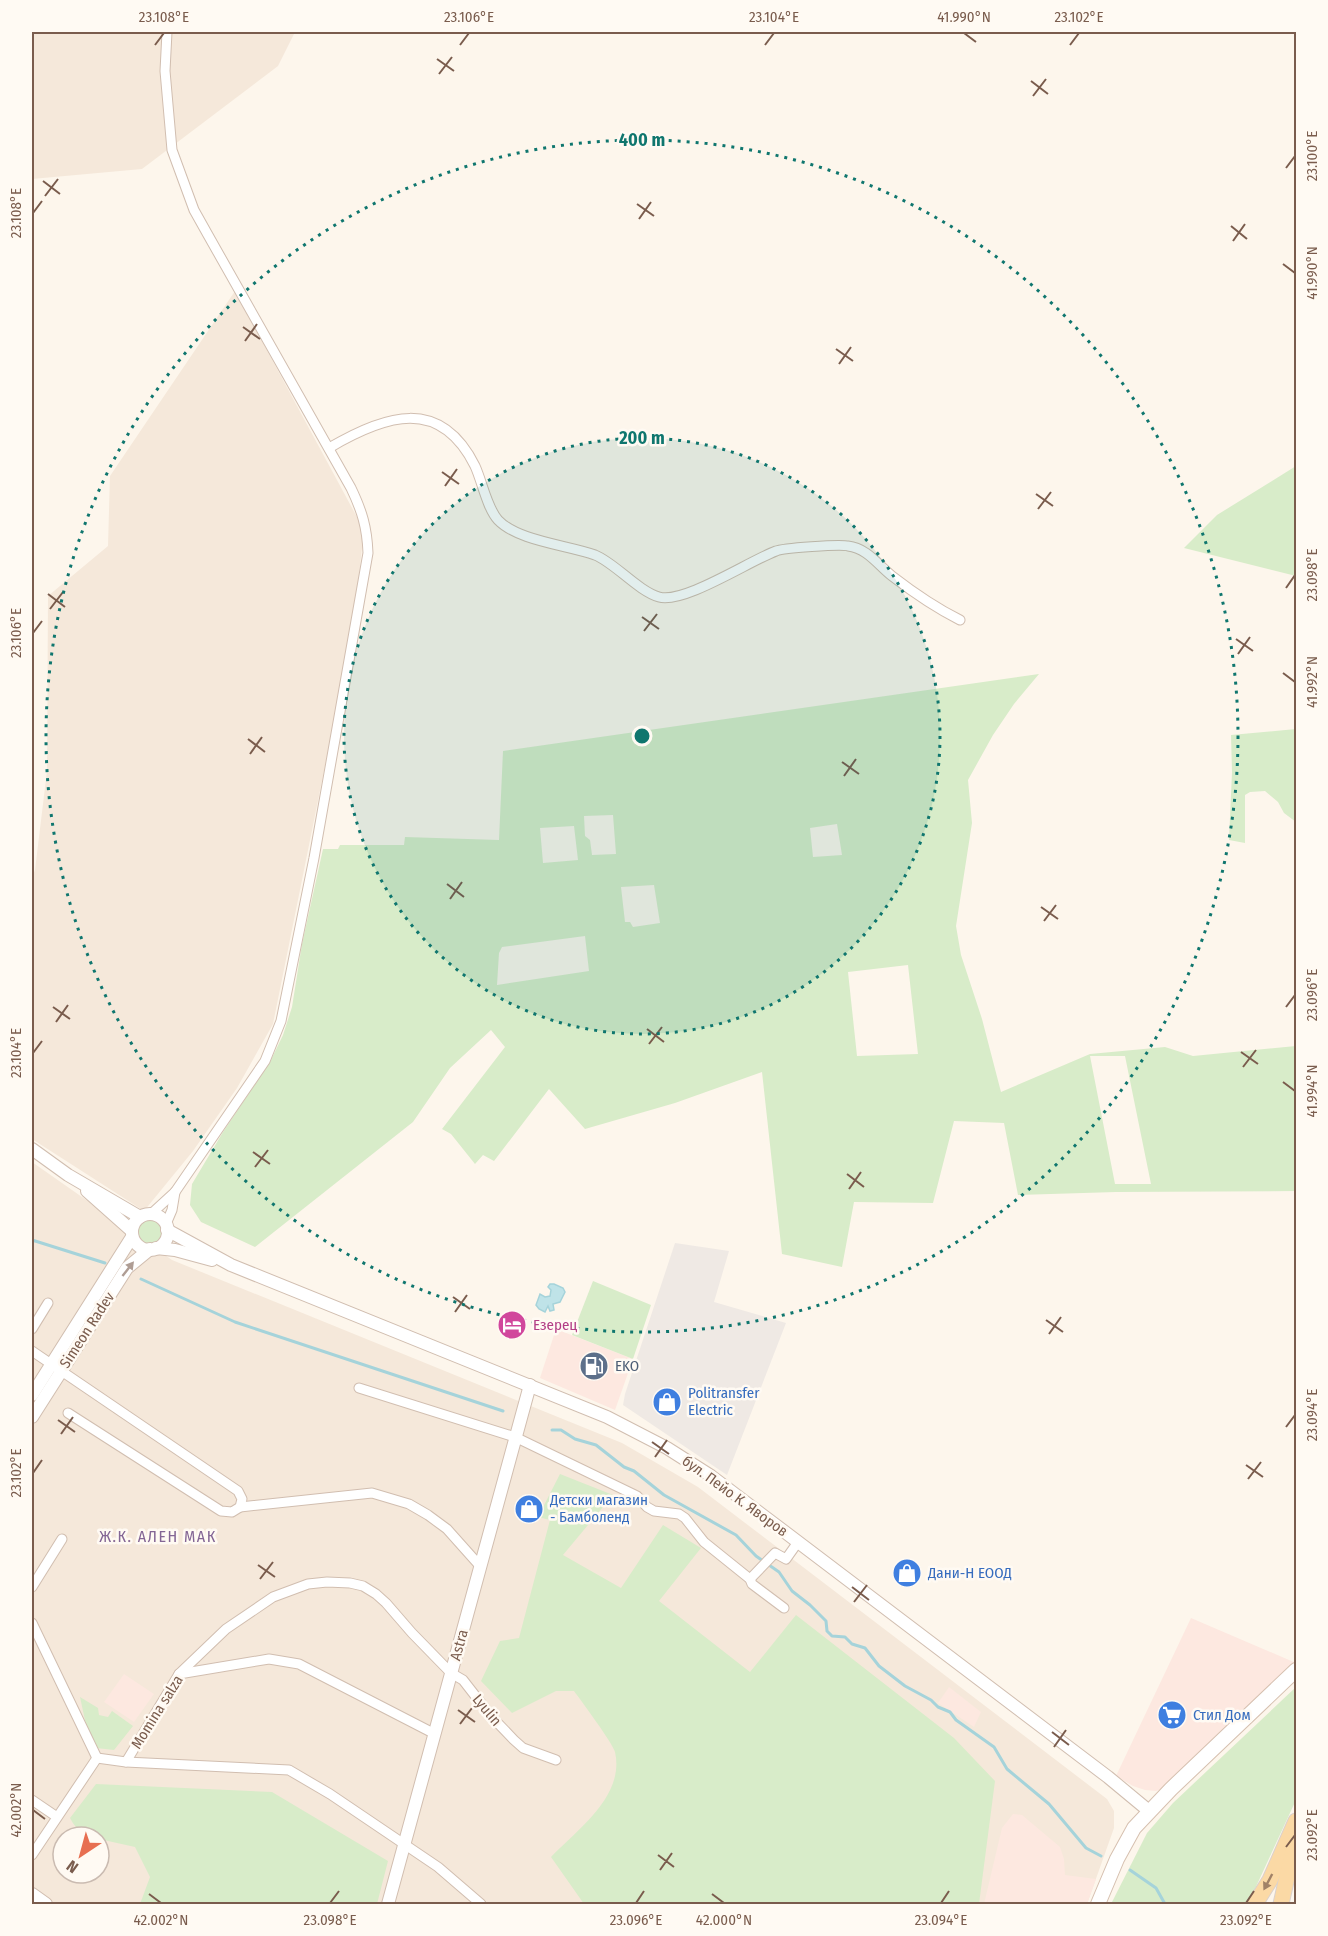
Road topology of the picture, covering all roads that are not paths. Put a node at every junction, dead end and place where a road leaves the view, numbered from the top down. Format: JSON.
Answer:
{"nodes":[{"id":1,"x":167,"y":32,"type":"edge"},
{"id":2,"x":329,"y":448,"type":"junction"},
{"id":3,"x":960,"y":620,"type":"dead end"},
{"id":4,"x":32,"y":1149,"type":"edge"},
{"id":5,"x":68,"y":1175,"type":"junction"},
{"id":6,"x":175,"y":1192,"type":"junction"},
{"id":7,"x":146,"y":1215,"type":"junction"},
{"id":8,"x":166,"y":1227,"type":"junction"},
{"id":9,"x":132,"y":1234,"type":"junction"},
{"id":10,"x":153,"y":1249,"type":"junction"},
{"id":11,"x":231,"y":1265,"type":"junction"},
{"id":12,"x":48,"y":1303,"type":"dead end"},
{"id":13,"x":32,"y":1329,"type":"edge"},
{"id":14,"x":32,"y":1352,"type":"edge"},
{"id":15,"x":56,"y":1367,"type":"junction"},
{"id":16,"x":530,"y":1385,"type":"junction"},
{"id":17,"x":359,"y":1388,"type":"dead end"},
{"id":18,"x":32,"y":1395,"type":"edge"},
{"id":19,"x":68,"y":1413,"type":"dead end"},
{"id":20,"x":32,"y":1417,"type":"edge"},
{"id":21,"x":515,"y":1437,"type":"junction"},
{"id":22,"x":240,"y":1507,"type":"junction"},
{"id":23,"x":62,"y":1539,"type":"dead end"},
{"id":24,"x":798,"y":1542,"type":"junction"},
{"id":25,"x":480,"y":1566,"type":"junction"},
{"id":26,"x":754,"y":1576,"type":"junction"},
{"id":27,"x":32,"y":1587,"type":"edge"},
{"id":28,"x":784,"y":1608,"type":"dead end"},
{"id":29,"x":32,"y":1623,"type":"edge"},
{"id":30,"x":1296,"y":1670,"type":"edge"},
{"id":31,"x":452,"y":1673,"type":"junction"},
{"id":32,"x":179,"y":1674,"type":"junction"},
{"id":33,"x":435,"y":1734,"type":"junction"},
{"id":34,"x":97,"y":1758,"type":"junction"},
{"id":35,"x":556,"y":1760,"type":"dead end"},
{"id":36,"x":126,"y":1762,"type":"junction"},
{"id":37,"x":32,"y":1800,"type":"edge"},
{"id":38,"x":1149,"y":1811,"type":"junction"},
{"id":39,"x":57,"y":1817,"type":"junction"},
{"id":40,"x":1296,"y":1821,"type":"edge"},
{"id":41,"x":1296,"y":1835,"type":"edge"},
{"id":42,"x":404,"y":1844,"type":"junction"},
{"id":43,"x":32,"y":1855,"type":"edge"},
{"id":44,"x":32,"y":1894,"type":"edge"},
{"id":45,"x":46,"y":1905,"type":"edge"},
{"id":46,"x":388,"y":1905,"type":"edge"},
{"id":47,"x":482,"y":1905,"type":"edge"},
{"id":48,"x":1098,"y":1905,"type":"edge"},
{"id":49,"x":1255,"y":1905,"type":"edge"},
{"id":50,"x":1281,"y":1905,"type":"edge"}],
"edges":[{"from":1,"to":2,"type":"street"},
{"from":2,"to":3,"type":"street"},
{"from":2,"to":6,"type":"street"},
{"from":4,"to":5,"type":"street"},
{"from":5,"to":7,"type":"street"},
{"from":5,"to":9,"type":"street"},
{"from":6,"to":7,"type":"street"},
{"from":6,"to":8,"type":"street"},
{"from":7,"to":8,"type":"street"},
{"from":7,"to":9,"type":"street"},
{"from":8,"to":10,"type":"street"},
{"from":8,"to":11,"type":"street","name":"бул. Пейо К. Яворов"},
{"from":9,"to":10,"type":"street"},
{"from":9,"to":15,"type":"street","name":"Simeon Radev"},
{"from":10,"to":11,"type":"street","name":"бул. Пейо К. Яворов"},
{"from":15,"to":10,"type":"street","name":"Simeon Radev","one_way":true},
{"from":11,"to":16,"type":"street","name":"бул. Пейо К. Яворов"},
{"from":12,"to":13,"type":"street"},
{"from":14,"to":15,"type":"street"},
{"from":15,"to":18,"type":"street","name":"Simeon Radev"},
{"from":15,"to":20,"type":"street","name":"Simeon Radev"},
{"from":15,"to":22,"type":"street"},
{"from":16,"to":21,"type":"street","name":"Astra"},
{"from":16,"to":24,"type":"street","name":"бул. Пейо К. Яворов"},
{"from":17,"to":21,"type":"street"},
{"from":19,"to":22,"type":"street"},
{"from":21,"to":25,"type":"street","name":"Astra"},
{"from":21,"to":26,"type":"street"},
{"from":22,"to":25,"type":"street"},
{"from":23,"to":27,"type":"street"},
{"from":24,"to":26,"type":"street"},
{"from":24,"to":38,"type":"street","name":"бул. Пейо К. Яворов"},
{"from":25,"to":31,"type":"street","name":"Astra"},
{"from":26,"to":28,"type":"street"},
{"from":29,"to":34,"type":"street"},
{"from":30,"to":38,"type":"main road"},
{"from":31,"to":32,"type":"street","name":"Momina salza"},
{"from":31,"to":33,"type":"street","name":"Astra"},
{"from":31,"to":35,"type":"street","name":"Lyulin"},
{"from":32,"to":33,"type":"street"},
{"from":32,"to":36,"type":"street","name":"Momina salza"},
{"from":33,"to":42,"type":"street","name":"Astra"},
{"from":34,"to":36,"type":"street"},
{"from":34,"to":39,"type":"street"},
{"from":36,"to":42,"type":"street"},
{"from":37,"to":39,"type":"street"},
{"from":38,"to":48,"type":"main road"},
{"from":39,"to":43,"type":"street"},
{"from":40,"to":49,"type":"main road","one_way":true},
{"from":41,"to":50,"type":"main road"},
{"from":42,"to":46,"type":"street","name":"Astra"},
{"from":42,"to":47,"type":"street"},
{"from":44,"to":45,"type":"street"}]}
